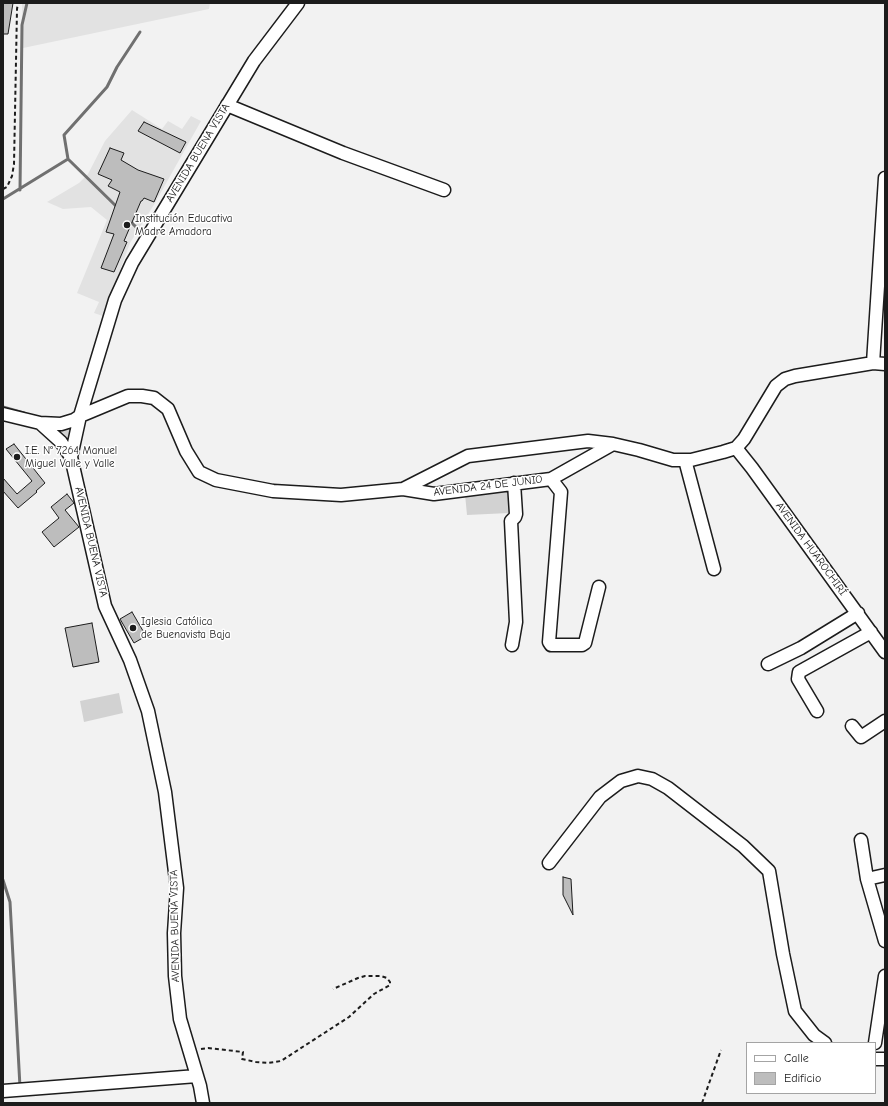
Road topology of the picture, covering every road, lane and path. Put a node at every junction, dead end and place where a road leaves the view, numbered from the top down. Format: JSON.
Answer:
{"nodes":[{"id":1,"x":18,"y":3,"type":"edge"},
{"id":2,"x":298,"y":3,"type":"edge"},
{"id":3,"x":227,"y":105,"type":"junction"},
{"id":4,"x":885,"y":178,"type":"edge"},
{"id":5,"x":3,"y":189,"type":"edge"},
{"id":6,"x":444,"y":190,"type":"dead end"},
{"id":7,"x":879,"y":364,"type":"edge"},
{"id":8,"x":3,"y":414,"type":"edge"},
{"id":9,"x":80,"y":416,"type":"junction"},
{"id":10,"x":40,"y":422,"type":"junction"},
{"id":11,"x":614,"y":444,"type":"junction"},
{"id":12,"x":736,"y":448,"type":"junction"},
{"id":13,"x":71,"y":457,"type":"junction"},
{"id":14,"x":685,"y":460,"type":"junction"},
{"id":15,"x":551,"y":479,"type":"junction"},
{"id":16,"x":514,"y":483,"type":"junction"},
{"id":17,"x":403,"y":489,"type":"junction"},
{"id":18,"x":714,"y":569,"type":"dead end"},
{"id":19,"x":599,"y":587,"type":"dead end"},
{"id":20,"x":858,"y":613,"type":"junction"},
{"id":21,"x":871,"y":632,"type":"junction"},
{"id":22,"x":512,"y":645,"type":"dead end"},
{"id":23,"x":885,"y":652,"type":"edge"},
{"id":24,"x":768,"y":664,"type":"dead end"},
{"id":25,"x":817,"y":710,"type":"dead end"},
{"id":26,"x":885,"y":720,"type":"edge"},
{"id":27,"x":852,"y":726,"type":"dead end"},
{"id":28,"x":862,"y":840,"type":"dead end"},
{"id":29,"x":549,"y":863,"type":"dead end"},
{"id":30,"x":885,"y":875,"type":"edge"},
{"id":31,"x":867,"y":879,"type":"junction"},
{"id":32,"x":881,"y":912,"type":"edge"},
{"id":33,"x":885,"y":941,"type":"edge"},
{"id":34,"x":885,"y":976,"type":"edge"},
{"id":35,"x":333,"y":989,"type":"dead end"},
{"id":36,"x":824,"y":1042,"type":"edge"},
{"id":37,"x":875,"y":1042,"type":"edge"},
{"id":38,"x":721,"y":1050,"type":"dead end"},
{"id":39,"x":190,"y":1052,"type":"junction"},
{"id":40,"x":197,"y":1076,"type":"junction"},
{"id":41,"x":3,"y":1091,"type":"edge"},
{"id":42,"x":203,"y":1103,"type":"edge"},
{"id":43,"x":702,"y":1103,"type":"edge"}],
"edges":[{"from":1,"to":5,"type":"path"},
{"from":2,"to":3,"type":"street","name":"AVENIDA BUENA VISTA"},
{"from":3,"to":6,"type":"street"},
{"from":3,"to":9,"type":"street","name":"AVENIDA BUENA VISTA"},
{"from":4,"to":7,"type":"street"},
{"from":7,"to":12,"type":"street"},
{"from":8,"to":10,"type":"street","name":"AVENIDA 24 DE JUNIO"},
{"from":9,"to":10,"type":"street","name":"AVENIDA 24 DE JUNIO"},
{"from":9,"to":13,"type":"street","name":"AVENIDA BUENA VISTA"},
{"from":9,"to":17,"type":"street","name":"AVENIDA 24 DE JUNIO"},
{"from":10,"to":13,"type":"street"},
{"from":11,"to":14,"type":"street","name":"AVENIDA 24 DE JUNIO"},
{"from":11,"to":15,"type":"street","name":"AVENIDA 24 DE JUNIO"},
{"from":11,"to":17,"type":"street","name":"AVENIDA 24 DE JUNIO"},
{"from":12,"to":14,"type":"street","name":"AVENIDA 24 DE JUNIO"},
{"from":12,"to":20,"type":"street","name":"AVENIDA HUAROCHIRÍ"},
{"from":13,"to":39,"type":"street","name":"AVENIDA BUENA VISTA"},
{"from":14,"to":18,"type":"street"},
{"from":15,"to":16,"type":"street","name":"AVENIDA 24 DE JUNIO"},
{"from":15,"to":19,"type":"street"},
{"from":16,"to":17,"type":"street","name":"AVENIDA 24 DE JUNIO"},
{"from":16,"to":22,"type":"street"},
{"from":20,"to":21,"type":"street","name":"AVENIDA HUAROCHIRÍ"},
{"from":20,"to":24,"type":"street"},
{"from":21,"to":23,"type":"street","name":"AVENIDA HUAROCHIRÍ"},
{"from":21,"to":25,"type":"street"},
{"from":26,"to":27,"type":"street"},
{"from":28,"to":31,"type":"street"},
{"from":29,"to":36,"type":"street"},
{"from":30,"to":31,"type":"street"},
{"from":31,"to":32,"type":"street"},
{"from":32,"to":33,"type":"street"},
{"from":34,"to":37,"type":"street"},
{"from":35,"to":39,"type":"path"},
{"from":38,"to":43,"type":"path"},
{"from":39,"to":40,"type":"street","name":"AVENIDA BUENA VISTA"},
{"from":40,"to":41,"type":"street"},
{"from":40,"to":42,"type":"street","name":"AVENIDA BUENA VISTA"}]}
